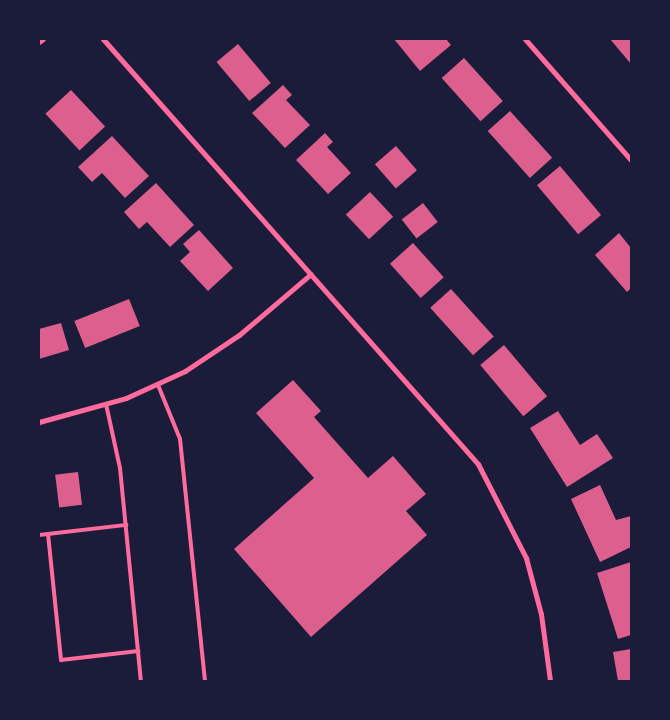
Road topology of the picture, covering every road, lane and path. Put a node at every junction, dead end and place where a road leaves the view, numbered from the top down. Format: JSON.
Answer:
{"nodes":[{"id":1,"x":43,"y":39,"type":"edge"},
{"id":2,"x":103,"y":39,"type":"edge"},
{"id":3,"x":525,"y":39,"type":"edge"},
{"id":4,"x":39,"y":42,"type":"edge"},
{"id":5,"x":631,"y":160,"type":"edge"},
{"id":6,"x":311,"y":274,"type":"junction"},
{"id":7,"x":158,"y":385,"type":"junction"},
{"id":8,"x":106,"y":404,"type":"junction"},
{"id":9,"x":39,"y":422,"type":"edge"},
{"id":10,"x":126,"y":525,"type":"junction"},
{"id":11,"x":48,"y":534,"type":"junction"},
{"id":12,"x":39,"y":535,"type":"edge"},
{"id":13,"x":138,"y":651,"type":"junction"},
{"id":14,"x":141,"y":681,"type":"edge"},
{"id":15,"x":206,"y":681,"type":"edge"},
{"id":16,"x":550,"y":681,"type":"edge"}],
"edges":[{"from":1,"to":4,"type":"street"},
{"from":2,"to":6,"type":"street"},
{"from":3,"to":5,"type":"street"},
{"from":6,"to":7,"type":"street"},
{"from":6,"to":16,"type":"street"},
{"from":7,"to":8,"type":"street"},
{"from":7,"to":15,"type":"lane"},
{"from":8,"to":9,"type":"street"},
{"from":8,"to":10,"type":"lane"},
{"from":10,"to":11,"type":"lane"},
{"from":10,"to":13,"type":"lane"},
{"from":11,"to":12,"type":"lane"},
{"from":11,"to":13,"type":"lane"},
{"from":13,"to":14,"type":"lane"}]}
